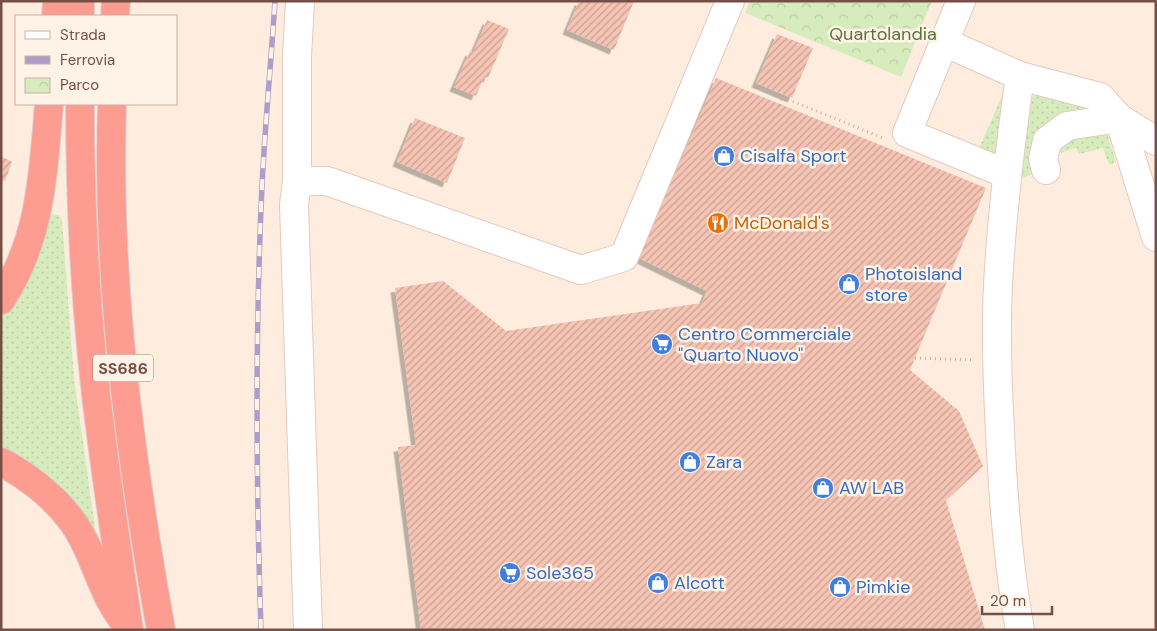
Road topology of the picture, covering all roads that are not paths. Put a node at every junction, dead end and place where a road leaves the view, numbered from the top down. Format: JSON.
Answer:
{"nodes":[{"id":1,"x":58,"y":1,"type":"edge"},
{"id":2,"x":80,"y":1,"type":"edge"},
{"id":3,"x":116,"y":1,"type":"edge"},
{"id":4,"x":300,"y":1,"type":"edge"},
{"id":5,"x":730,"y":1,"type":"edge"},
{"id":6,"x":961,"y":1,"type":"edge"},
{"id":7,"x":56,"y":15,"type":"edge"},
{"id":8,"x":80,"y":15,"type":"edge"},
{"id":9,"x":115,"y":15,"type":"edge"},
{"id":10,"x":944,"y":42,"type":"junction"},
{"id":11,"x":1020,"y":76,"type":"junction"},
{"id":12,"x":49,"y":105,"type":"edge"},
{"id":13,"x":80,"y":105,"type":"edge"},
{"id":14,"x":112,"y":105,"type":"edge"},
{"id":15,"x":1119,"y":118,"type":"junction"},
{"id":16,"x":1156,"y":141,"type":"edge"},
{"id":17,"x":1046,"y":170,"type":"dead end"},
{"id":18,"x":1007,"y":174,"type":"junction"},
{"id":19,"x":297,"y":181,"type":"junction"},
{"id":20,"x":1156,"y":237,"type":"edge"},
{"id":21,"x":1,"y":300,"type":"edge"},
{"id":22,"x":1,"y":462,"type":"edge"},
{"id":23,"x":128,"y":630,"type":"edge"},
{"id":24,"x":161,"y":630,"type":"edge"},
{"id":25,"x":308,"y":630,"type":"edge"},
{"id":26,"x":1020,"y":630,"type":"edge"}],
"edges":[{"from":1,"to":7,"type":"highway"},
{"from":2,"to":8,"type":"highway"},
{"from":3,"to":9,"type":"highway"},
{"from":4,"to":19,"type":"street"},
{"from":5,"to":19,"type":"street"},
{"from":6,"to":10,"type":"street"},
{"from":10,"to":11,"type":"street"},
{"from":10,"to":18,"type":"street"},
{"from":11,"to":15,"type":"street"},
{"from":11,"to":18,"type":"street"},
{"from":12,"to":21,"type":"highway"},
{"from":13,"to":23,"type":"highway","number":"SS686"},
{"from":14,"to":24,"type":"highway","number":"SS686"},
{"from":15,"to":16,"type":"street"},
{"from":15,"to":17,"type":"street"},
{"from":15,"to":20,"type":"street"},
{"from":18,"to":26,"type":"street"},
{"from":19,"to":25,"type":"street"},
{"from":22,"to":23,"type":"highway"}]}
